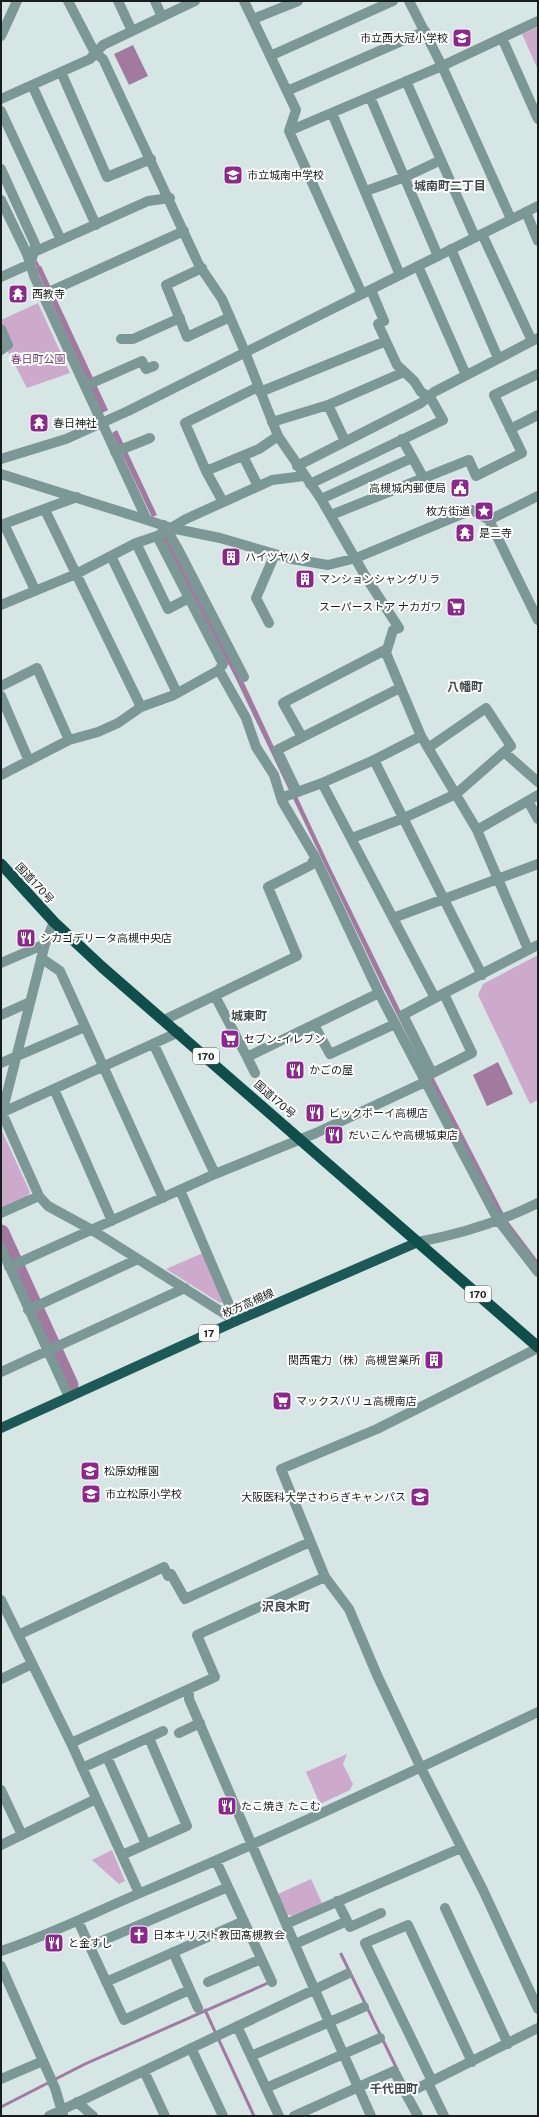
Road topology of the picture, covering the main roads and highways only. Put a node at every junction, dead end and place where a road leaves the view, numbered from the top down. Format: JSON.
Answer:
{"nodes":[{"id":1,"x":1,"y":864,"type":"edge"},
{"id":2,"x":418,"y":1242,"type":"junction"},
{"id":3,"x":538,"y":1348,"type":"edge"},
{"id":4,"x":1,"y":1428,"type":"edge"}],
"edges":[{"from":1,"to":2,"type":"highway","name":"国道170号","number":"170"},
{"from":2,"to":3,"type":"highway","name":"国道170号","number":"170"},
{"from":2,"to":4,"type":"main road","name":"枚方高槻線","number":"17"}]}
